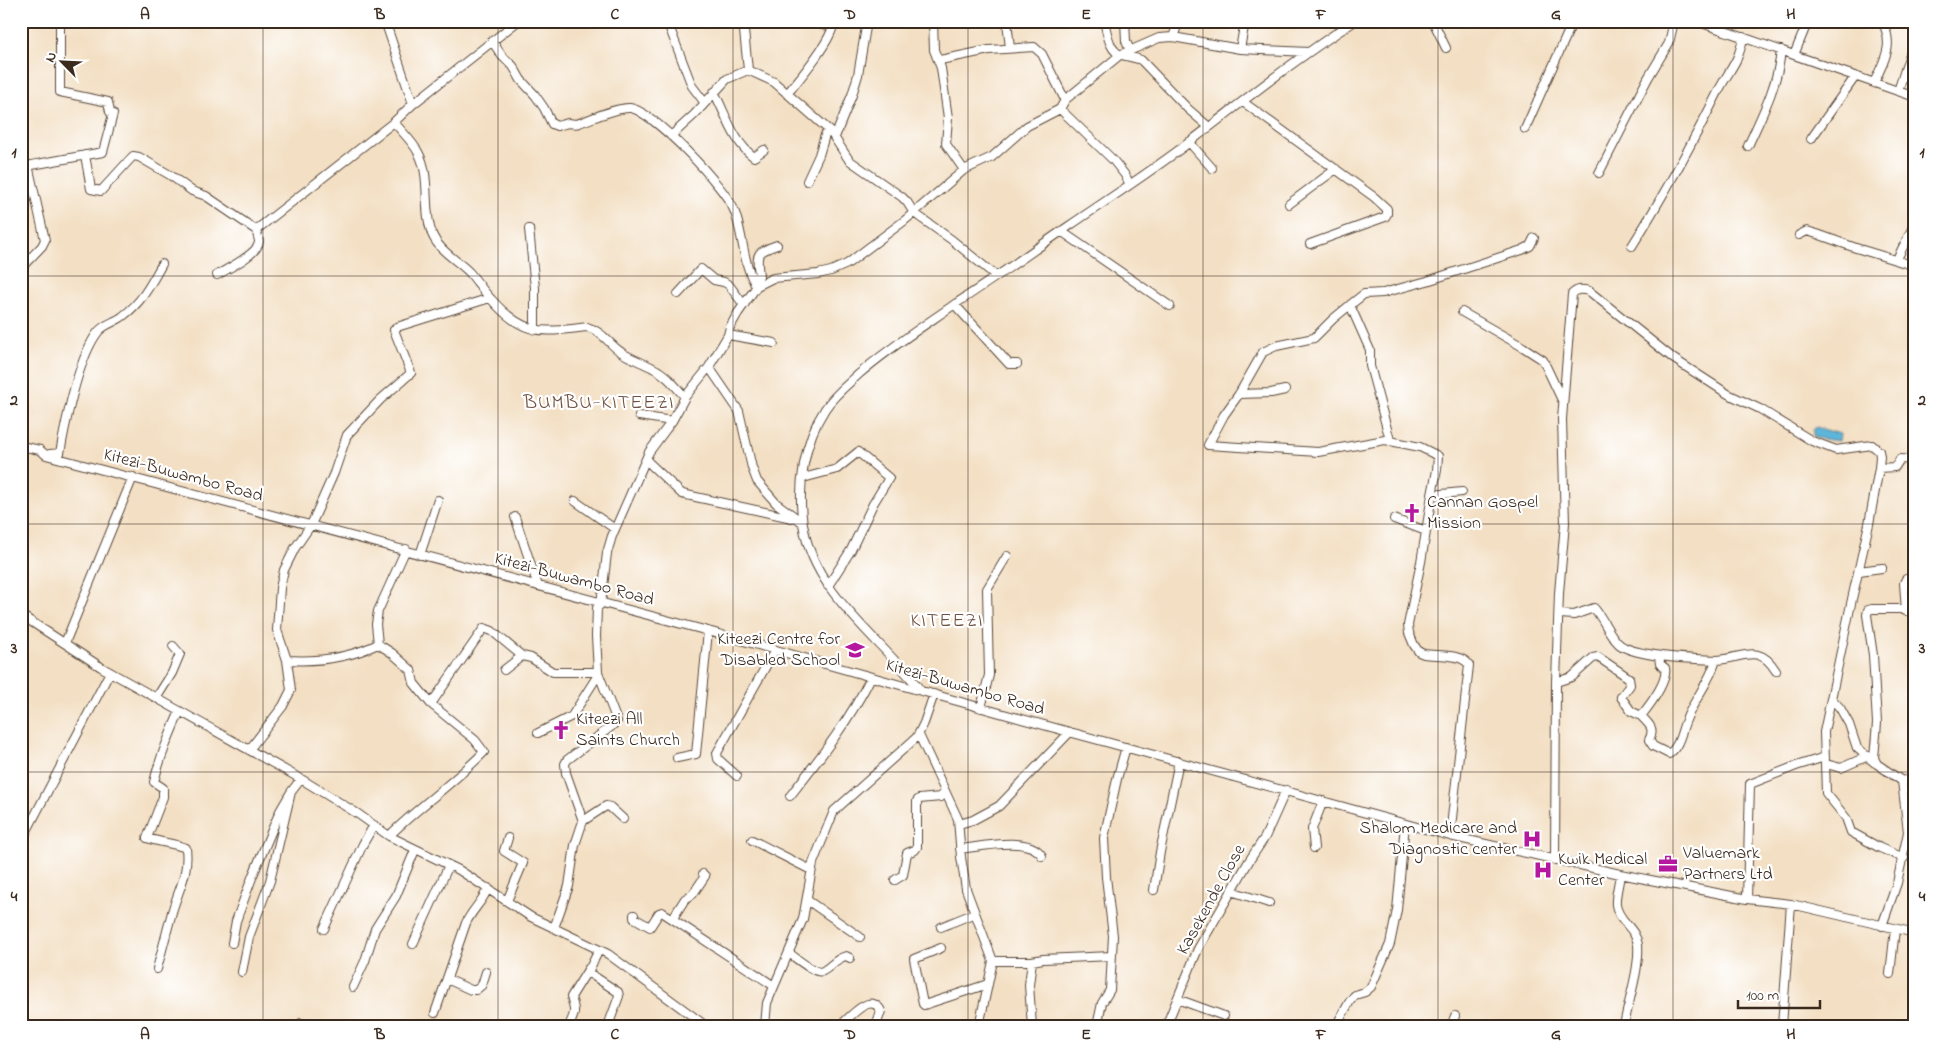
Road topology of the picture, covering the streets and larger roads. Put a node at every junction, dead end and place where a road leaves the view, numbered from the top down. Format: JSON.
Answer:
{"nodes":[{"id":1,"x":60,"y":21,"type":"edge"},
{"id":2,"x":385,"y":21,"type":"edge"},
{"id":3,"x":518,"y":21,"type":"edge"},
{"id":4,"x":667,"y":21,"type":"edge"},
{"id":5,"x":743,"y":21,"type":"edge"},
{"id":6,"x":867,"y":21,"type":"edge"},
{"id":7,"x":932,"y":21,"type":"edge"},
{"id":8,"x":1008,"y":21,"type":"edge"},
{"id":9,"x":1104,"y":21,"type":"edge"},
{"id":10,"x":1124,"y":21,"type":"edge"},
{"id":11,"x":1179,"y":21,"type":"edge"},
{"id":12,"x":1246,"y":21,"type":"edge"},
{"id":13,"x":1355,"y":21,"type":"edge"},
{"id":14,"x":1433,"y":21,"type":"edge"},
{"id":15,"x":1573,"y":21,"type":"edge"},
{"id":16,"x":1674,"y":21,"type":"edge"},
{"id":17,"x":1808,"y":21,"type":"edge"},
{"id":18,"x":1882,"y":21,"type":"edge"},
{"id":19,"x":1699,"y":22,"type":"edge"},
{"id":20,"x":822,"y":25,"type":"dead end"},
{"id":21,"x":1173,"y":37,"type":"junction"},
{"id":22,"x":1743,"y":37,"type":"junction"},
{"id":23,"x":1915,"y":40,"type":"edge"},
{"id":24,"x":492,"y":42,"type":"junction"},
{"id":25,"x":1010,"y":48,"type":"junction"},
{"id":26,"x":1446,"y":48,"type":"dead end"},
{"id":27,"x":1240,"y":49,"type":"junction"},
{"id":28,"x":1781,"y":50,"type":"junction"},
{"id":29,"x":1130,"y":51,"type":"junction"},
{"id":30,"x":1309,"y":52,"type":"junction"},
{"id":31,"x":1120,"y":55,"type":"junction"},
{"id":32,"x":1794,"y":55,"type":"junction"},
{"id":33,"x":940,"y":60,"type":"junction"},
{"id":34,"x":748,"y":70,"type":"junction"},
{"id":35,"x":1855,"y":77,"type":"junction"},
{"id":36,"x":1874,"y":83,"type":"junction"},
{"id":37,"x":1898,"y":91,"type":"junction"},
{"id":38,"x":714,"y":92,"type":"junction"},
{"id":39,"x":787,"y":94,"type":"junction"},
{"id":40,"x":1915,"y":97,"type":"edge"},
{"id":41,"x":1065,"y":100,"type":"junction"},
{"id":42,"x":705,"y":102,"type":"junction"},
{"id":43,"x":1243,"y":102,"type":"junction"},
{"id":44,"x":413,"y":104,"type":"junction"},
{"id":45,"x":1060,"y":108,"type":"junction"},
{"id":46,"x":394,"y":122,"type":"junction"},
{"id":47,"x":1209,"y":127,"type":"junction"},
{"id":48,"x":1525,"y":129,"type":"dead end"},
{"id":49,"x":832,"y":134,"type":"junction"},
{"id":50,"x":671,"y":136,"type":"junction"},
{"id":51,"x":1811,"y":139,"type":"dead end"},
{"id":52,"x":1189,"y":142,"type":"junction"},
{"id":53,"x":1748,"y":146,"type":"dead end"},
{"id":54,"x":764,"y":150,"type":"dead end"},
{"id":55,"x":85,"y":156,"type":"junction"},
{"id":56,"x":25,"y":166,"type":"edge"},
{"id":57,"x":1212,"y":168,"type":"dead end"},
{"id":58,"x":1336,"y":169,"type":"junction"},
{"id":59,"x":964,"y":170,"type":"junction"},
{"id":60,"x":1599,"y":173,"type":"dead end"},
{"id":61,"x":807,"y":181,"type":"dead end"},
{"id":62,"x":1129,"y":184,"type":"junction"},
{"id":63,"x":1289,"y":204,"type":"dead end"},
{"id":64,"x":914,"y":213,"type":"junction"},
{"id":65,"x":1915,"y":223,"type":"edge"},
{"id":66,"x":529,"y":229,"type":"dead end"},
{"id":67,"x":256,"y":230,"type":"junction"},
{"id":68,"x":1061,"y":231,"type":"junction"},
{"id":69,"x":1799,"y":235,"type":"dead end"},
{"id":70,"x":1534,"y":238,"type":"dead end"},
{"id":71,"x":1310,"y":244,"type":"dead end"},
{"id":72,"x":777,"y":245,"type":"dead end"},
{"id":73,"x":1632,"y":246,"type":"dead end"},
{"id":74,"x":1897,"y":259,"type":"junction"},
{"id":75,"x":162,"y":264,"type":"dead end"},
{"id":76,"x":1915,"y":266,"type":"edge"},
{"id":77,"x":21,"y":268,"type":"edge"},
{"id":78,"x":217,"y":275,"type":"dead end"},
{"id":79,"x":996,"y":276,"type":"junction"},
{"id":80,"x":756,"y":285,"type":"junction"},
{"id":81,"x":678,"y":294,"type":"dead end"},
{"id":82,"x":490,"y":298,"type":"junction"},
{"id":83,"x":744,"y":305,"type":"junction"},
{"id":84,"x":955,"y":305,"type":"junction"},
{"id":85,"x":1350,"y":305,"type":"junction"},
{"id":86,"x":1170,"y":306,"type":"dead end"},
{"id":87,"x":1462,"y":312,"type":"dead end"},
{"id":88,"x":535,"y":330,"type":"junction"},
{"id":89,"x":728,"y":335,"type":"junction"},
{"id":90,"x":774,"y":343,"type":"dead end"},
{"id":91,"x":1017,"y":364,"type":"dead end"},
{"id":92,"x":708,"y":367,"type":"junction"},
{"id":93,"x":1285,"y":390,"type":"dead end"},
{"id":94,"x":1239,"y":394,"type":"junction"},
{"id":95,"x":685,"y":397,"type":"junction"},
{"id":96,"x":1563,"y":402,"type":"junction"},
{"id":97,"x":639,"y":416,"type":"dead end"},
{"id":98,"x":672,"y":421,"type":"junction"},
{"id":99,"x":1390,"y":440,"type":"junction"},
{"id":100,"x":21,"y":446,"type":"edge"},
{"id":101,"x":46,"y":455,"type":"junction"},
{"id":102,"x":646,"y":460,"type":"junction"},
{"id":103,"x":1915,"y":460,"type":"edge"},
{"id":104,"x":1879,"y":468,"type":"junction"},
{"id":105,"x":133,"y":477,"type":"junction"},
{"id":106,"x":803,"y":478,"type":"junction"},
{"id":107,"x":1462,"y":492,"type":"dead end"},
{"id":108,"x":1432,"y":495,"type":"junction"},
{"id":109,"x":438,"y":500,"type":"dead end"},
{"id":110,"x":574,"y":501,"type":"dead end"},
{"id":111,"x":515,"y":517,"type":"dead end"},
{"id":112,"x":1394,"y":519,"type":"dead end"},
{"id":113,"x":800,"y":521,"type":"junction"},
{"id":114,"x":311,"y":524,"type":"junction"},
{"id":115,"x":614,"y":529,"type":"junction"},
{"id":116,"x":1426,"y":531,"type":"junction"},
{"id":117,"x":406,"y":549,"type":"junction"},
{"id":118,"x":420,"y":555,"type":"junction"},
{"id":119,"x":1007,"y":556,"type":"dead end"},
{"id":120,"x":1882,"y":568,"type":"dead end"},
{"id":121,"x":1859,"y":571,"type":"junction"},
{"id":122,"x":1915,"y":579,"type":"edge"},
{"id":123,"x":538,"y":586,"type":"junction"},
{"id":124,"x":828,"y":586,"type":"junction"},
{"id":125,"x":601,"y":604,"type":"junction"},
{"id":126,"x":1560,"y":614,"type":"junction"},
{"id":127,"x":21,"y":615,"type":"edge"},
{"id":128,"x":708,"y":631,"type":"junction"},
{"id":129,"x":65,"y":643,"type":"junction"},
{"id":130,"x":378,"y":644,"type":"junction"},
{"id":131,"x":173,"y":646,"type":"dead end"},
{"id":132,"x":775,"y":650,"type":"junction"},
{"id":133,"x":522,"y":656,"type":"junction"},
{"id":134,"x":1659,"y":656,"type":"junction"},
{"id":135,"x":287,"y":660,"type":"junction"},
{"id":136,"x":1716,"y":660,"type":"junction"},
{"id":137,"x":504,"y":670,"type":"dead end"},
{"id":138,"x":1776,"y":671,"type":"dead end"},
{"id":139,"x":110,"y":672,"type":"junction"},
{"id":140,"x":598,"y":674,"type":"junction"},
{"id":141,"x":871,"y":677,"type":"junction"},
{"id":142,"x":1556,"y":682,"type":"junction"},
{"id":143,"x":920,"y":691,"type":"junction"},
{"id":144,"x":934,"y":694,"type":"junction"},
{"id":145,"x":157,"y":697,"type":"junction"},
{"id":146,"x":1832,"y":698,"type":"junction"},
{"id":147,"x":431,"y":704,"type":"junction"},
{"id":148,"x":981,"y":708,"type":"junction"},
{"id":149,"x":180,"y":711,"type":"junction"},
{"id":150,"x":1641,"y":716,"type":"junction"},
{"id":151,"x":538,"y":732,"type":"dead end"},
{"id":152,"x":1070,"y":732,"type":"junction"},
{"id":153,"x":918,"y":735,"type":"junction"},
{"id":154,"x":1126,"y":747,"type":"junction"},
{"id":155,"x":249,"y":750,"type":"junction"},
{"id":156,"x":1868,"y":756,"type":"junction"},
{"id":157,"x":678,"y":758,"type":"dead end"},
{"id":158,"x":1826,"y":760,"type":"junction"},
{"id":159,"x":1178,"y":761,"type":"junction"},
{"id":160,"x":1877,"y":764,"type":"junction"},
{"id":161,"x":737,"y":776,"type":"dead end"},
{"id":162,"x":1915,"y":778,"type":"edge"},
{"id":163,"x":301,"y":779,"type":"junction"},
{"id":164,"x":1902,"y":781,"type":"junction"},
{"id":165,"x":1286,"y":790,"type":"junction"},
{"id":166,"x":291,"y":792,"type":"junction"},
{"id":167,"x":944,"y":793,"type":"junction"},
{"id":168,"x":790,"y":796,"type":"dead end"},
{"id":169,"x":1323,"y":801,"type":"junction"},
{"id":170,"x":623,"y":819,"type":"dead end"},
{"id":171,"x":583,"y":821,"type":"junction"},
{"id":172,"x":959,"y":824,"type":"junction"},
{"id":173,"x":1405,"y":824,"type":"junction"},
{"id":174,"x":374,"y":825,"type":"junction"},
{"id":175,"x":388,"y":836,"type":"junction"},
{"id":176,"x":1450,"y":836,"type":"junction"},
{"id":177,"x":508,"y":838,"type":"dead end"},
{"id":178,"x":752,"y":840,"type":"dead end"},
{"id":179,"x":21,"y":842,"type":"edge"},
{"id":180,"x":1314,"y":848,"type":"dead end"},
{"id":181,"x":960,"y":849,"type":"junction"},
{"id":182,"x":415,"y":850,"type":"junction"},
{"id":183,"x":1042,"y":856,"type":"dead end"},
{"id":184,"x":1904,"y":858,"type":"junction"},
{"id":185,"x":1554,"y":860,"type":"junction"},
{"id":186,"x":449,"y":865,"type":"junction"},
{"id":187,"x":811,"y":870,"type":"junction"},
{"id":188,"x":703,"y":874,"type":"dead end"},
{"id":189,"x":1620,"y":874,"type":"junction"},
{"id":190,"x":895,"y":880,"type":"dead end"},
{"id":191,"x":488,"y":888,"type":"junction"},
{"id":192,"x":1154,"y":890,"type":"dead end"},
{"id":193,"x":1231,"y":892,"type":"junction"},
{"id":194,"x":1747,"y":899,"type":"junction"},
{"id":195,"x":807,"y":900,"type":"junction"},
{"id":196,"x":507,"y":901,"type":"junction"},
{"id":197,"x":1269,"y":904,"type":"dead end"},
{"id":198,"x":1791,"y":904,"type":"junction"},
{"id":199,"x":975,"y":913,"type":"junction"},
{"id":200,"x":634,"y":914,"type":"dead end"},
{"id":201,"x":673,"y":918,"type":"junction"},
{"id":202,"x":1882,"y":926,"type":"junction"},
{"id":203,"x":941,"y":927,"type":"dead end"},
{"id":204,"x":554,"y":928,"type":"junction"},
{"id":205,"x":324,"y":929,"type":"dead end"},
{"id":206,"x":1895,"y":929,"type":"junction"},
{"id":207,"x":1915,"y":933,"type":"edge"},
{"id":208,"x":860,"y":937,"type":"dead end"},
{"id":209,"x":232,"y":943,"type":"dead end"},
{"id":210,"x":414,"y":944,"type":"dead end"},
{"id":211,"x":941,"y":948,"type":"dead end"},
{"id":212,"x":599,"y":950,"type":"junction"},
{"id":213,"x":789,"y":953,"type":"junction"},
{"id":214,"x":1112,"y":956,"type":"junction"},
{"id":215,"x":850,"y":958,"type":"dead end"},
{"id":216,"x":993,"y":961,"type":"junction"},
{"id":217,"x":1032,"y":961,"type":"junction"},
{"id":218,"x":590,"y":968,"type":"junction"},
{"id":219,"x":157,"y":969,"type":"dead end"},
{"id":220,"x":242,"y":972,"type":"dead end"},
{"id":221,"x":486,"y":972,"type":"dead end"},
{"id":222,"x":1890,"y":974,"type":"dead end"},
{"id":223,"x":447,"y":979,"type":"junction"},
{"id":224,"x":988,"y":984,"type":"junction"},
{"id":225,"x":353,"y":986,"type":"dead end"},
{"id":226,"x":774,"y":986,"type":"junction"},
{"id":227,"x":1177,"y":999,"type":"junction"},
{"id":228,"x":435,"y":1013,"type":"dead end"},
{"id":229,"x":1224,"y":1016,"type":"dead end"},
{"id":230,"x":1455,"y":1016,"type":"dead end"},
{"id":231,"x":569,"y":1026,"type":"edge"},
{"id":232,"x":608,"y":1026,"type":"edge"},
{"id":233,"x":706,"y":1026,"type":"edge"},
{"id":234,"x":765,"y":1026,"type":"edge"},
{"id":235,"x":840,"y":1026,"type":"edge"},
{"id":236,"x":876,"y":1026,"type":"edge"},
{"id":237,"x":980,"y":1026,"type":"edge"},
{"id":238,"x":1032,"y":1026,"type":"edge"},
{"id":239,"x":1097,"y":1026,"type":"edge"},
{"id":240,"x":1166,"y":1026,"type":"edge"},
{"id":241,"x":1336,"y":1026,"type":"edge"},
{"id":242,"x":1451,"y":1026,"type":"edge"},
{"id":243,"x":1624,"y":1026,"type":"edge"},
{"id":244,"x":1782,"y":1026,"type":"edge"}],
"edges":[{"from":1,"to":55,"type":"street"},
{"from":2,"to":44,"type":"street"},
{"from":3,"to":24,"type":"street"},
{"from":4,"to":42,"type":"street"},
{"from":5,"to":34,"type":"street"},
{"from":6,"to":49,"type":"street"},
{"from":7,"to":33,"type":"street"},
{"from":8,"to":25,"type":"street"},
{"from":9,"to":31,"type":"street"},
{"from":10,"to":29,"type":"street"},
{"from":11,"to":21,"type":"street"},
{"from":12,"to":27,"type":"street"},
{"from":13,"to":30,"type":"street"},
{"from":14,"to":26,"type":"street"},
{"from":15,"to":48,"type":"street"},
{"from":16,"to":60,"type":"street"},
{"from":17,"to":32,"type":"street"},
{"from":18,"to":36,"type":"street"},
{"from":19,"to":22,"type":"street"},
{"from":20,"to":39,"type":"street"},
{"from":21,"to":27,"type":"street"},
{"from":21,"to":29,"type":"street"},
{"from":22,"to":28,"type":"street"},
{"from":22,"to":73,"type":"street"},
{"from":23,"to":37,"type":"street"},
{"from":24,"to":44,"type":"street"},
{"from":24,"to":50,"type":"street"},
{"from":25,"to":33,"type":"street"},
{"from":25,"to":41,"type":"street"},
{"from":27,"to":30,"type":"street"},
{"from":28,"to":32,"type":"street"},
{"from":28,"to":53,"type":"street"},
{"from":29,"to":31,"type":"street"},
{"from":30,"to":43,"type":"street"},
{"from":31,"to":41,"type":"street"},
{"from":31,"to":47,"type":"street"},
{"from":32,"to":35,"type":"street"},
{"from":33,"to":59,"type":"street"},
{"from":34,"to":38,"type":"street"},
{"from":34,"to":39,"type":"street"},
{"from":35,"to":36,"type":"street"},
{"from":35,"to":51,"type":"street"},
{"from":36,"to":37,"type":"street"},
{"from":37,"to":40,"type":"street"},
{"from":38,"to":42,"type":"street"},
{"from":38,"to":54,"type":"street"},
{"from":39,"to":49,"type":"street"},
{"from":41,"to":45,"type":"street"},
{"from":42,"to":50,"type":"street"},
{"from":43,"to":47,"type":"street"},
{"from":43,"to":58,"type":"street"},
{"from":44,"to":46,"type":"street"},
{"from":45,"to":59,"type":"street"},
{"from":45,"to":62,"type":"street"},
{"from":46,"to":67,"type":"street"},
{"from":46,"to":82,"type":"street"},
{"from":47,"to":52,"type":"street"},
{"from":49,"to":61,"type":"street"},
{"from":49,"to":64,"type":"street"},
{"from":50,"to":80,"type":"street"},
{"from":52,"to":57,"type":"street"},
{"from":52,"to":62,"type":"street"},
{"from":55,"to":56,"type":"street"},
{"from":55,"to":67,"type":"street"},
{"from":56,"to":77,"type":"street"},
{"from":58,"to":63,"type":"street"},
{"from":58,"to":71,"type":"street"},
{"from":59,"to":64,"type":"street"},
{"from":62,"to":68,"type":"street"},
{"from":64,"to":79,"type":"street"},
{"from":64,"to":80,"type":"street"},
{"from":65,"to":74,"type":"street"},
{"from":66,"to":88,"type":"street"},
{"from":67,"to":78,"type":"street"},
{"from":68,"to":79,"type":"street"},
{"from":68,"to":86,"type":"street"},
{"from":69,"to":74,"type":"street"},
{"from":70,"to":85,"type":"street"},
{"from":72,"to":80,"type":"street"},
{"from":74,"to":76,"type":"street"},
{"from":75,"to":101,"type":"street"},
{"from":79,"to":84,"type":"street"},
{"from":80,"to":83,"type":"street"},
{"from":81,"to":83,"type":"street"},
{"from":82,"to":88,"type":"street"},
{"from":82,"to":114,"type":"street"},
{"from":83,"to":89,"type":"street"},
{"from":84,"to":91,"type":"street"},
{"from":84,"to":106,"type":"street"},
{"from":85,"to":94,"type":"street"},
{"from":85,"to":99,"type":"street"},
{"from":87,"to":96,"type":"street"},
{"from":88,"to":95,"type":"street"},
{"from":89,"to":90,"type":"street"},
{"from":89,"to":92,"type":"street"},
{"from":92,"to":95,"type":"street"},
{"from":92,"to":113,"type":"street"},
{"from":93,"to":94,"type":"street"},
{"from":94,"to":99,"type":"street"},
{"from":95,"to":98,"type":"street"},
{"from":96,"to":104,"type":"street"},
{"from":96,"to":126,"type":"street"},
{"from":97,"to":98,"type":"street"},
{"from":98,"to":102,"type":"street"},
{"from":99,"to":108,"type":"street"},
{"from":100,"to":101,"type":"street","name":"Kitezi-Buwambo Road"},
{"from":101,"to":105,"type":"street","name":"Kitezi-Buwambo Road"},
{"from":102,"to":113,"type":"street"},
{"from":102,"to":115,"type":"street"},
{"from":103,"to":104,"type":"street"},
{"from":104,"to":121,"type":"street"},
{"from":105,"to":114,"type":"street","name":"Kitezi-Buwambo Road"},
{"from":105,"to":129,"type":"street"},
{"from":106,"to":113,"type":"street"},
{"from":106,"to":124,"type":"street"},
{"from":107,"to":108,"type":"street"},
{"from":108,"to":116,"type":"street"},
{"from":109,"to":118,"type":"street"},
{"from":110,"to":115,"type":"street"},
{"from":111,"to":123,"type":"street"},
{"from":112,"to":116,"type":"street"},
{"from":113,"to":124,"type":"street"},
{"from":114,"to":117,"type":"street","name":"Kitezi-Buwambo Road"},
{"from":114,"to":135,"type":"street"},
{"from":115,"to":125,"type":"street"},
{"from":116,"to":176,"type":"street"},
{"from":117,"to":118,"type":"street","name":"Kitezi-Buwambo Road"},
{"from":117,"to":130,"type":"street"},
{"from":118,"to":123,"type":"street","name":"Kitezi-Buwambo Road"},
{"from":119,"to":148,"type":"street"},
{"from":120,"to":121,"type":"street"},
{"from":121,"to":146,"type":"street"},
{"from":122,"to":160,"type":"street"},
{"from":123,"to":125,"type":"street","name":"Kitezi-Buwambo Road"},
{"from":124,"to":143,"type":"street"},
{"from":125,"to":128,"type":"street","name":"Kitezi-Buwambo Road"},
{"from":125,"to":140,"type":"street"},
{"from":126,"to":134,"type":"street"},
{"from":126,"to":142,"type":"street"},
{"from":127,"to":129,"type":"street"},
{"from":128,"to":132,"type":"street","name":"Kitezi-Buwambo Road"},
{"from":128,"to":157,"type":"street"},
{"from":129,"to":139,"type":"street"},
{"from":130,"to":135,"type":"street"},
{"from":130,"to":147,"type":"street"},
{"from":131,"to":145,"type":"street"},
{"from":132,"to":141,"type":"street","name":"Kitezi-Buwambo Road"},
{"from":132,"to":161,"type":"street"},
{"from":133,"to":137,"type":"street"},
{"from":133,"to":140,"type":"street"},
{"from":133,"to":147,"type":"street"},
{"from":134,"to":136,"type":"street"},
{"from":134,"to":150,"type":"street"},
{"from":135,"to":155,"type":"street"},
{"from":136,"to":138,"type":"street"},
{"from":136,"to":150,"type":"street"},
{"from":139,"to":145,"type":"street"},
{"from":139,"to":179,"type":"street"},
{"from":140,"to":151,"type":"street"},
{"from":140,"to":171,"type":"street"},
{"from":141,"to":143,"type":"street","name":"Kitezi-Buwambo Road"},
{"from":141,"to":168,"type":"street"},
{"from":142,"to":150,"type":"street"},
{"from":142,"to":185,"type":"street"},
{"from":143,"to":144,"type":"street","name":"Kitezi-Buwambo Road"},
{"from":144,"to":148,"type":"street","name":"Kitezi-Buwambo Road"},
{"from":144,"to":153,"type":"street"},
{"from":145,"to":149,"type":"street"},
{"from":146,"to":156,"type":"street"},
{"from":146,"to":158,"type":"street"},
{"from":147,"to":175,"type":"street"},
{"from":148,"to":152,"type":"street","name":"Kitezi-Buwambo Road"},
{"from":149,"to":155,"type":"street"},
{"from":149,"to":219,"type":"street"},
{"from":152,"to":154,"type":"street","name":"Kitezi-Buwambo Road"},
{"from":152,"to":172,"type":"street"},
{"from":153,"to":167,"type":"street"},
{"from":153,"to":187,"type":"street"},
{"from":154,"to":159,"type":"street","name":"Kitezi-Buwambo Road"},
{"from":154,"to":214,"type":"street"},
{"from":155,"to":163,"type":"street"},
{"from":156,"to":158,"type":"street"},
{"from":156,"to":160,"type":"street"},
{"from":158,"to":184,"type":"street"},
{"from":158,"to":194,"type":"street"},
{"from":159,"to":165,"type":"street","name":"Kitezi-Buwambo Road"},
{"from":159,"to":192,"type":"street"},
{"from":160,"to":164,"type":"street"},
{"from":162,"to":164,"type":"street"},
{"from":163,"to":166,"type":"street"},
{"from":163,"to":174,"type":"street"},
{"from":164,"to":184,"type":"street"},
{"from":165,"to":169,"type":"street","name":"Kitezi-Buwambo Road"},
{"from":165,"to":193,"type":"street","name":"Kasekende Close"},
{"from":166,"to":209,"type":"street"},
{"from":166,"to":220,"type":"street"},
{"from":167,"to":172,"type":"street"},
{"from":167,"to":190,"type":"street"},
{"from":169,"to":173,"type":"street","name":"Kitezi-Buwambo Road"},
{"from":169,"to":180,"type":"street"},
{"from":170,"to":171,"type":"street"},
{"from":171,"to":204,"type":"street"},
{"from":172,"to":181,"type":"street"},
{"from":173,"to":176,"type":"street","name":"Kitezi-Buwambo Road"},
{"from":173,"to":241,"type":"street"},
{"from":174,"to":175,"type":"street"},
{"from":174,"to":205,"type":"street"},
{"from":175,"to":182,"type":"street"},
{"from":176,"to":185,"type":"street","name":"Kitezi-Buwambo Road"},
{"from":177,"to":196,"type":"street"},
{"from":178,"to":187,"type":"street"},
{"from":181,"to":183,"type":"street"},
{"from":181,"to":199,"type":"street"},
{"from":182,"to":186,"type":"street"},
{"from":182,"to":225,"type":"street"},
{"from":184,"to":202,"type":"street"},
{"from":185,"to":189,"type":"street","name":"Kitezi-Buwambo Road"},
{"from":186,"to":191,"type":"street"},
{"from":186,"to":210,"type":"street"},
{"from":187,"to":195,"type":"street"},
{"from":188,"to":201,"type":"street"},
{"from":189,"to":194,"type":"street","name":"Kitezi-Buwambo Road"},
{"from":189,"to":243,"type":"street"},
{"from":191,"to":196,"type":"street"},
{"from":191,"to":223,"type":"street"},
{"from":193,"to":197,"type":"street"},
{"from":193,"to":227,"type":"street","name":"Kasekende Close"},
{"from":194,"to":198,"type":"street","name":"Kitezi-Buwambo Road"},
{"from":195,"to":208,"type":"street"},
{"from":195,"to":213,"type":"street"},
{"from":196,"to":204,"type":"street"},
{"from":198,"to":202,"type":"street","name":"Kitezi-Buwambo Road"},
{"from":198,"to":244,"type":"street"},
{"from":199,"to":203,"type":"street"},
{"from":199,"to":216,"type":"street"},
{"from":200,"to":201,"type":"street"},
{"from":201,"to":226,"type":"street"},
{"from":202,"to":206,"type":"street","name":"Kitezi-Buwambo Road"},
{"from":204,"to":212,"type":"street"},
{"from":206,"to":207,"type":"street","name":"Kitezi-Buwambo Road"},
{"from":206,"to":222,"type":"street"},
{"from":211,"to":224,"type":"street"},
{"from":212,"to":218,"type":"street"},
{"from":212,"to":233,"type":"street"},
{"from":213,"to":215,"type":"street"},
{"from":213,"to":226,"type":"street"},
{"from":214,"to":217,"type":"street"},
{"from":214,"to":239,"type":"street"},
{"from":216,"to":217,"type":"street"},
{"from":216,"to":224,"type":"street"},
{"from":217,"to":238,"type":"street"},
{"from":218,"to":231,"type":"street"},
{"from":218,"to":232,"type":"street"},
{"from":221,"to":223,"type":"street"},
{"from":223,"to":228,"type":"street"},
{"from":224,"to":237,"type":"street"},
{"from":226,"to":234,"type":"street"},
{"from":227,"to":229,"type":"street"},
{"from":227,"to":240,"type":"street","name":"Kasekende Close"},
{"from":230,"to":242,"type":"street"},
{"from":235,"to":236,"type":"street"}]}
